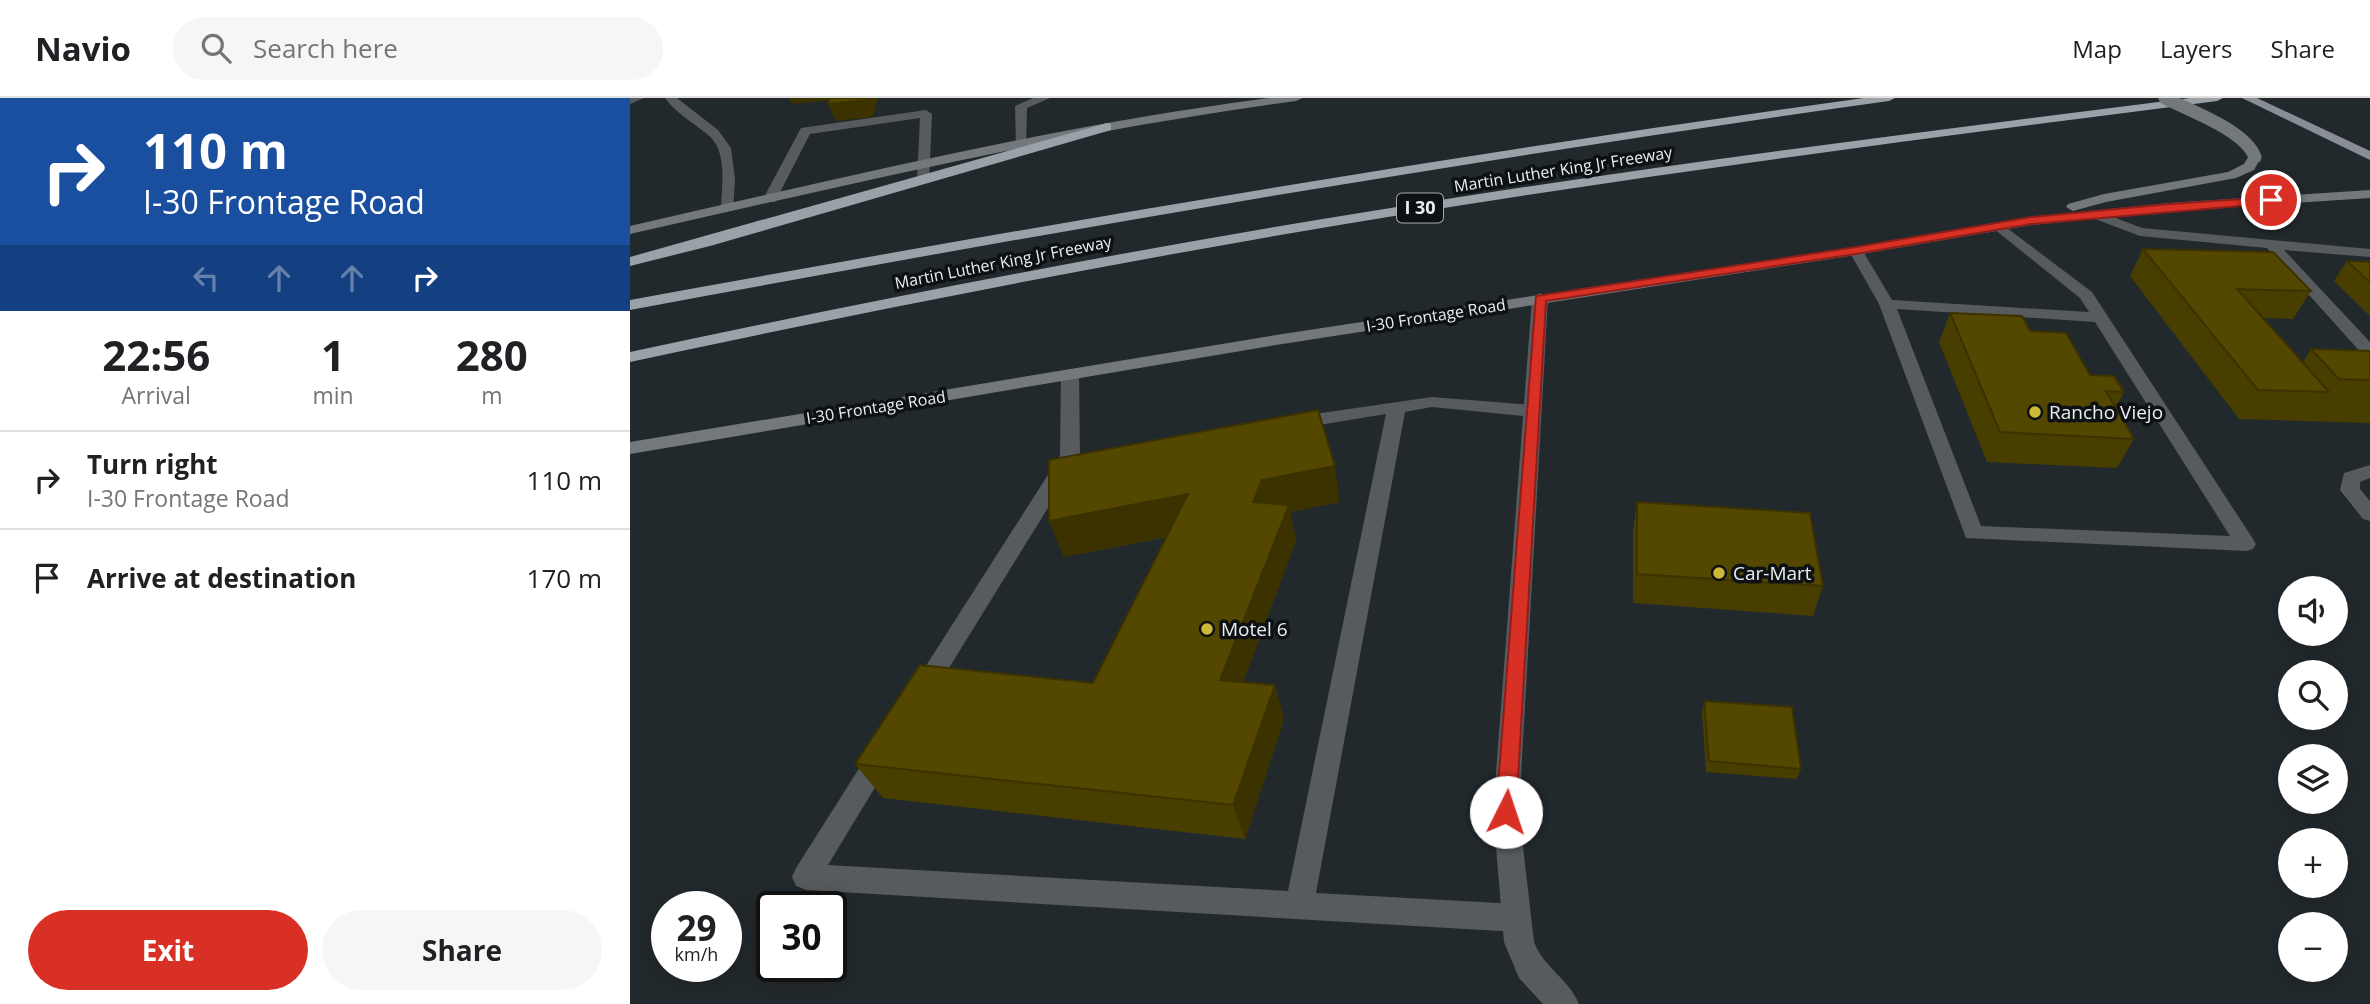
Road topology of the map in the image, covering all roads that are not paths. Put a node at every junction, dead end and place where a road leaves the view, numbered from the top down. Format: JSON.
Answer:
{"nodes":[{"id":1,"x":638,"y":98,"type":"edge"},
{"id":2,"x":671,"y":98,"type":"edge"},
{"id":3,"x":1044,"y":98,"type":"edge"},
{"id":4,"x":1296,"y":98,"type":"edge"},
{"id":5,"x":1889,"y":98,"type":"edge"},
{"id":6,"x":2165,"y":98,"type":"edge"},
{"id":7,"x":2217,"y":98,"type":"edge"},
{"id":8,"x":2248,"y":98,"type":"edge"},
{"id":9,"x":1260,"y":100,"type":"edge"},
{"id":10,"x":630,"y":101,"type":"edge"},
{"id":11,"x":1107,"y":127,"type":"junction"},
{"id":12,"x":1020,"y":144,"type":"junction"},
{"id":13,"x":2370,"y":156,"type":"edge"},
{"id":14,"x":924,"y":165,"type":"junction"},
{"id":15,"x":924,"y":180,"type":"junction"},
{"id":16,"x":2370,"y":194,"type":"edge"},
{"id":17,"x":770,"y":199,"type":"junction"},
{"id":18,"x":728,"y":208,"type":"junction"},
{"id":19,"x":2095,"y":214,"type":"junction"},
{"id":20,"x":2031,"y":220,"type":"junction"},
{"id":21,"x":1999,"y":226,"type":"junction"},
{"id":22,"x":630,"y":230,"type":"edge"},
{"id":23,"x":2272,"y":245,"type":"junction"},
{"id":24,"x":1856,"y":251,"type":"junction"},
{"id":25,"x":2370,"y":253,"type":"edge"},
{"id":26,"x":630,"y":261,"type":"edge"},
{"id":27,"x":1540,"y":298,"type":"junction"},
{"id":28,"x":1887,"y":304,"type":"junction"},
{"id":29,"x":630,"y":305,"type":"edge"},
{"id":30,"x":2099,"y":317,"type":"junction"},
{"id":31,"x":2370,"y":352,"type":"edge"},
{"id":32,"x":630,"y":357,"type":"edge"},
{"id":33,"x":1070,"y":374,"type":"junction"},
{"id":34,"x":1396,"y":407,"type":"junction"},
{"id":35,"x":1533,"y":411,"type":"junction"},
{"id":36,"x":1274,"y":426,"type":"edge"},
{"id":37,"x":630,"y":448,"type":"edge"},
{"id":38,"x":2370,"y":471,"type":"edge"},
{"id":39,"x":2370,"y":514,"type":"edge"},
{"id":40,"x":908,"y":713,"type":"edge"},
{"id":41,"x":894,"y":736,"type":"edge"},
{"id":42,"x":1298,"y":906,"type":"junction"},
{"id":43,"x":1517,"y":919,"type":"junction"},
{"id":44,"x":1564,"y":1004,"type":"edge"}],
"edges":[{"from":1,"to":10,"type":"street"},
{"from":2,"to":18,"type":"street"},
{"from":3,"to":12,"type":"street"},
{"from":4,"to":9,"type":"main road"},
{"from":5,"to":29,"type":"highway","name":"Martin Luther King Jr Freeway","number":"I 30"},
{"from":6,"to":20,"type":"main road","bridge":true},
{"from":7,"to":32,"type":"highway","name":"Martin Luther King Jr Freeway","number":"I 30"},
{"from":8,"to":13,"type":"main road"},
{"from":9,"to":11,"type":"main road"},
{"from":11,"to":12,"type":"main road"},
{"from":11,"to":15,"type":"highway"},
{"from":12,"to":14,"type":"main road"},
{"from":14,"to":15,"type":"street"},
{"from":14,"to":17,"type":"main road"},
{"from":14,"to":17,"type":"street"},
{"from":15,"to":26,"type":"highway"},
{"from":16,"to":19,"type":"main road","name":"I-30 Frontage Road"},
{"from":17,"to":18,"type":"main road"},
{"from":18,"to":22,"type":"main road"},
{"from":19,"to":20,"type":"main road","name":"I-30 Frontage Road"},
{"from":19,"to":23,"type":"street"},
{"from":20,"to":21,"type":"main road","name":"I-30 Frontage Road"},
{"from":21,"to":24,"type":"main road","name":"I-30 Frontage Road"},
{"from":21,"to":30,"type":"street"},
{"from":23,"to":25,"type":"street"},
{"from":23,"to":31,"type":"street"},
{"from":24,"to":27,"type":"main road","name":"I-30 Frontage Road"},
{"from":24,"to":28,"type":"street"},
{"from":27,"to":33,"type":"main road","name":"I-30 Frontage Road"},
{"from":27,"to":35,"type":"street"},
{"from":28,"to":30,"type":"street"},
{"from":28,"to":30,"type":"street"},
{"from":33,"to":37,"type":"main road","name":"I-30 Frontage Road"},
{"from":33,"to":40,"type":"street"},
{"from":34,"to":35,"type":"street"},
{"from":34,"to":36,"type":"street"},
{"from":34,"to":42,"type":"street"},
{"from":35,"to":43,"type":"street"},
{"from":38,"to":39,"type":"street"},
{"from":41,"to":42,"type":"street"},
{"from":42,"to":43,"type":"street"},
{"from":43,"to":44,"type":"street"}]}
